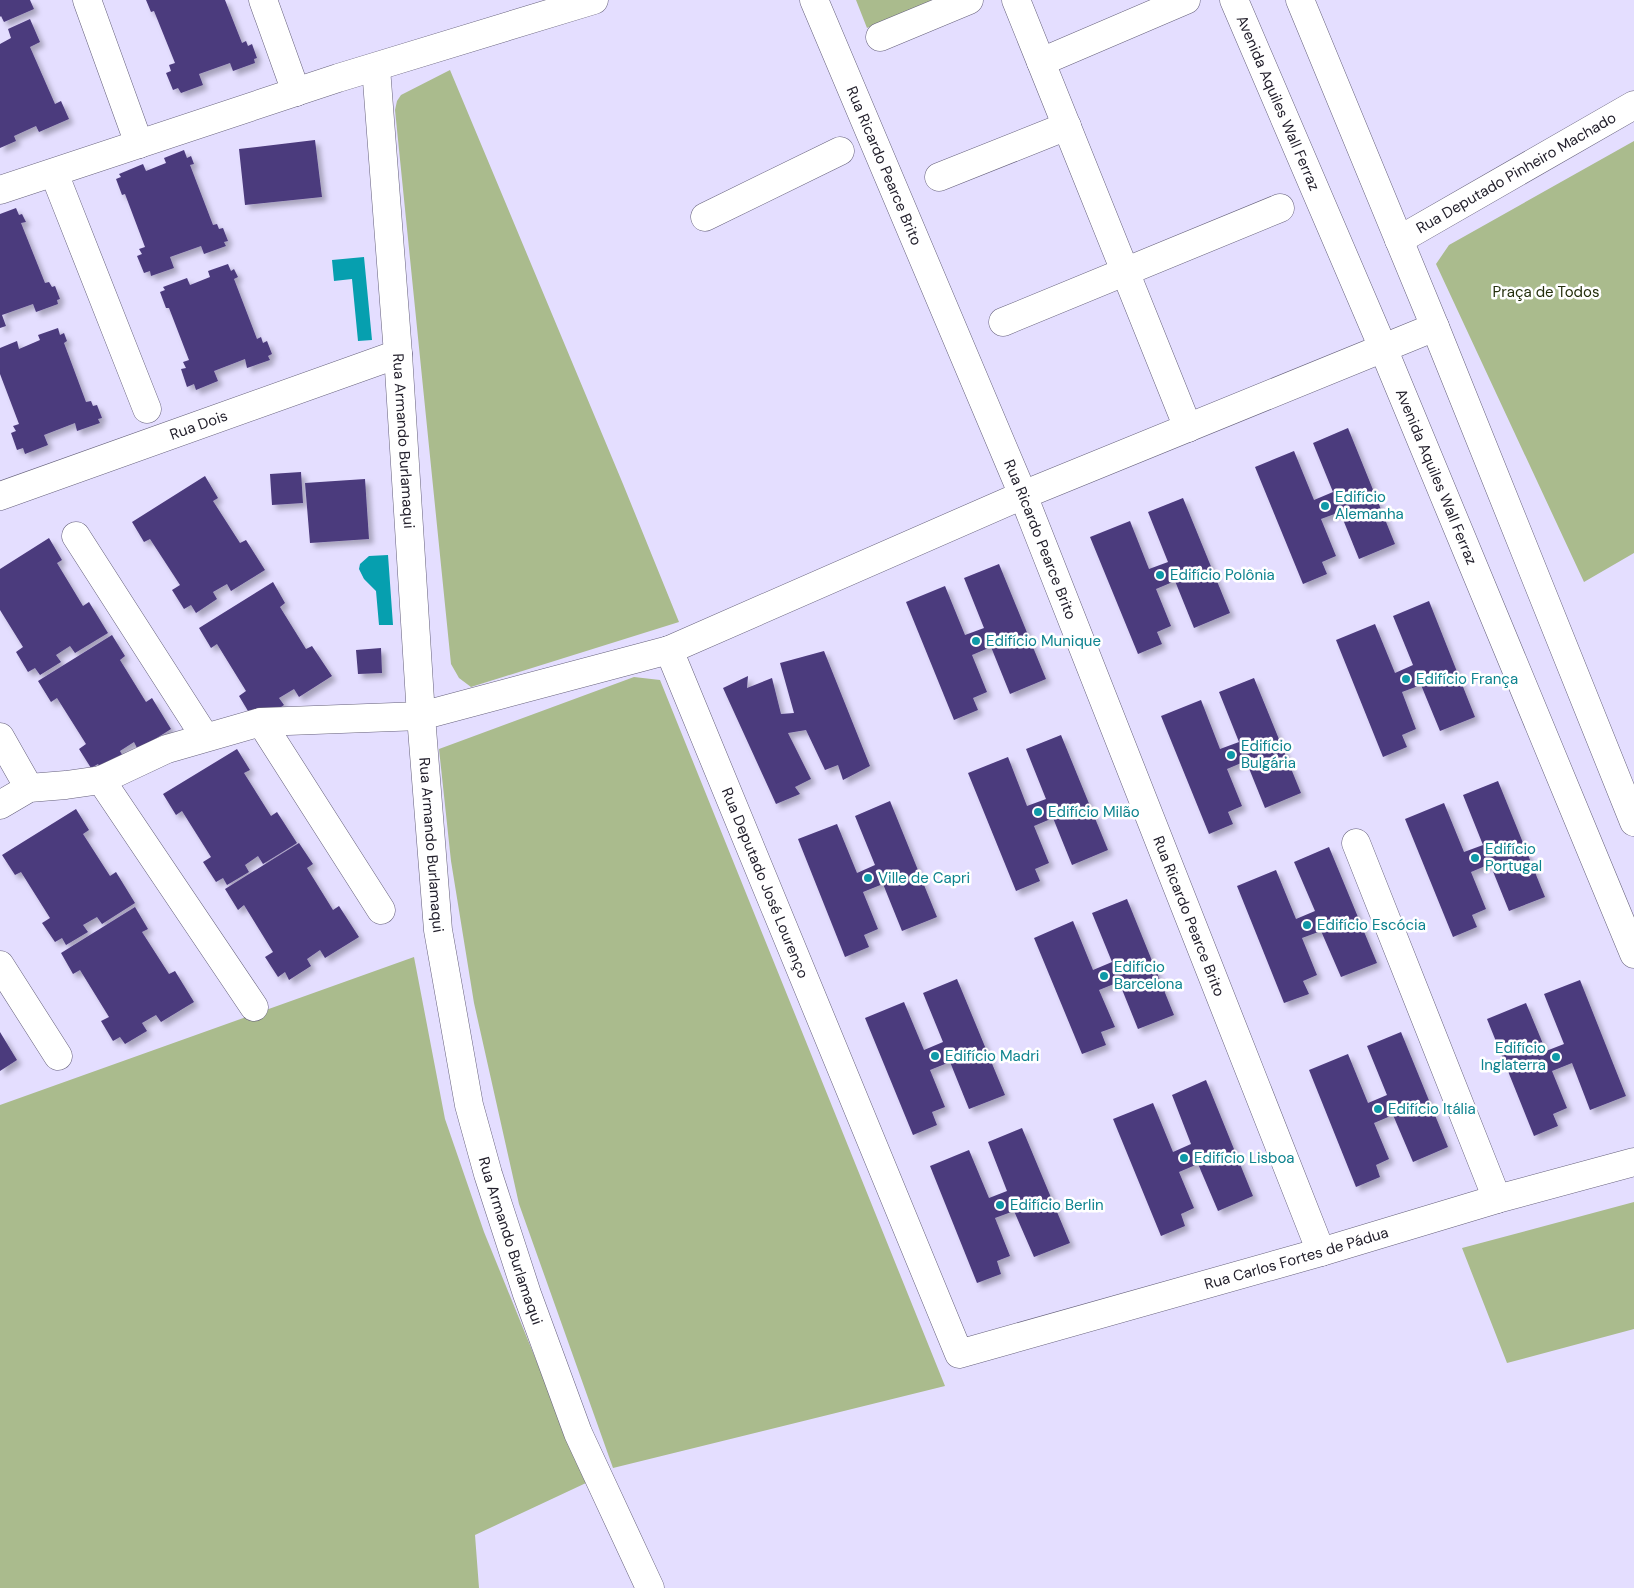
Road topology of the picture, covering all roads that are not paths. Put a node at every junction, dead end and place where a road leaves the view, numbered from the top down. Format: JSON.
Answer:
{"nodes":[{"id":1,"x":87,"y":0,"type":"edge"},
{"id":2,"x":263,"y":0,"type":"edge"},
{"id":3,"x":594,"y":0,"type":"edge"},
{"id":4,"x":814,"y":0,"type":"edge"},
{"id":5,"x":969,"y":0,"type":"edge"},
{"id":6,"x":1016,"y":0,"type":"edge"},
{"id":7,"x":1186,"y":0,"type":"edge"},
{"id":8,"x":1234,"y":0,"type":"edge"},
{"id":9,"x":1300,"y":0,"type":"edge"},
{"id":10,"x":880,"y":37,"type":"dead end"},
{"id":11,"x":1041,"y":62,"type":"junction"},
{"id":12,"x":376,"y":68,"type":"junction"},
{"id":13,"x":296,"y":92,"type":"junction"},
{"id":14,"x":1634,"y":105,"type":"edge"},
{"id":15,"x":1067,"y":126,"type":"junction"},
{"id":16,"x":139,"y":144,"type":"junction"},
{"id":17,"x":840,"y":151,"type":"dead end"},
{"id":18,"x":54,"y":173,"type":"junction"},
{"id":19,"x":939,"y":177,"type":"dead end"},
{"id":20,"x":0,"y":190,"type":"edge"},
{"id":21,"x":1280,"y":208,"type":"dead end"},
{"id":22,"x":705,"y":216,"type":"dead end"},
{"id":23,"x":1399,"y":240,"type":"junction"},
{"id":24,"x":1126,"y":272,"type":"junction"},
{"id":25,"x":1003,"y":322,"type":"dead end"},
{"id":26,"x":1435,"y":327,"type":"junction"},
{"id":27,"x":1384,"y":348,"type":"junction"},
{"id":28,"x":398,"y":354,"type":"junction"},
{"id":29,"x":148,"y":409,"type":"dead end"},
{"id":30,"x":1188,"y":428,"type":"junction"},
{"id":31,"x":1023,"y":495,"type":"junction"},
{"id":32,"x":0,"y":496,"type":"edge"},
{"id":33,"x":76,"y":536,"type":"dead end"},
{"id":34,"x":669,"y":650,"type":"junction"},
{"id":35,"x":421,"y":716,"type":"junction"},
{"id":36,"x":261,"y":722,"type":"junction"},
{"id":37,"x":0,"y":737,"type":"edge"},
{"id":38,"x":205,"y":737,"type":"junction"},
{"id":39,"x":101,"y":780,"type":"junction"},
{"id":40,"x":29,"y":788,"type":"junction"},
{"id":41,"x":0,"y":805,"type":"edge"},
{"id":42,"x":1634,"y":822,"type":"edge"},
{"id":43,"x":1356,"y":843,"type":"dead end"},
{"id":44,"x":381,"y":910,"type":"dead end"},
{"id":45,"x":1634,"y":954,"type":"edge"},
{"id":46,"x":0,"y":965,"type":"edge"},
{"id":47,"x":254,"y":1007,"type":"dead end"},
{"id":48,"x":58,"y":1056,"type":"dead end"},
{"id":49,"x":1634,"y":1162,"type":"edge"},
{"id":50,"x":1495,"y":1193,"type":"junction"},
{"id":51,"x":1321,"y":1252,"type":"junction"},
{"id":52,"x":959,"y":1354,"type":"joint"},
{"id":53,"x":650,"y":1588,"type":"edge"}],
"edges":[{"from":1,"to":16,"type":"street"},
{"from":2,"to":13,"type":"street"},
{"from":3,"to":12,"type":"street"},
{"from":4,"to":31,"type":"street","name":"Rua Ricardo Pearce Brito"},
{"from":5,"to":10,"type":"street"},
{"from":6,"to":11,"type":"street"},
{"from":7,"to":11,"type":"street"},
{"from":8,"to":27,"type":"street","name":"Avenida Aquiles Wall Ferraz"},
{"from":9,"to":23,"type":"street"},
{"from":11,"to":15,"type":"street"},
{"from":12,"to":13,"type":"street"},
{"from":12,"to":28,"type":"street","name":"Rua Armando Burlamaqui"},
{"from":13,"to":16,"type":"street"},
{"from":14,"to":23,"type":"street","name":"Rua Deputado Pinheiro Machado"},
{"from":15,"to":19,"type":"street"},
{"from":15,"to":24,"type":"street"},
{"from":16,"to":18,"type":"street"},
{"from":17,"to":22,"type":"street"},
{"from":18,"to":20,"type":"street"},
{"from":18,"to":29,"type":"street"},
{"from":21,"to":24,"type":"street"},
{"from":23,"to":26,"type":"street"},
{"from":24,"to":25,"type":"street"},
{"from":24,"to":30,"type":"street"},
{"from":26,"to":27,"type":"street"},
{"from":26,"to":42,"type":"street"},
{"from":27,"to":30,"type":"street"},
{"from":27,"to":45,"type":"street","name":"Avenida Aquiles Wall Ferraz"},
{"from":28,"to":32,"type":"street","name":"Rua Dois"},
{"from":28,"to":35,"type":"street","name":"Rua Armando Burlamaqui"},
{"from":30,"to":31,"type":"street"},
{"from":31,"to":34,"type":"street"},
{"from":31,"to":51,"type":"street","name":"Rua Ricardo Pearce Brito"},
{"from":33,"to":38,"type":"street"},
{"from":34,"to":35,"type":"street"},
{"from":34,"to":52,"type":"street","name":"Rua Deputado José Lourenço"},
{"from":35,"to":36,"type":"street"},
{"from":35,"to":53,"type":"street","name":"Rua Armando Burlamaqui"},
{"from":36,"to":38,"type":"street"},
{"from":36,"to":44,"type":"street"},
{"from":37,"to":40,"type":"street"},
{"from":38,"to":39,"type":"street"},
{"from":39,"to":40,"type":"street"},
{"from":39,"to":47,"type":"street"},
{"from":40,"to":41,"type":"street"},
{"from":43,"to":50,"type":"street"},
{"from":46,"to":48,"type":"street"},
{"from":49,"to":50,"type":"street","name":"Rua Carlos Fortes de Pádua"},
{"from":50,"to":51,"type":"street","name":"Rua Carlos Fortes de Pádua"},
{"from":51,"to":52,"type":"street","name":"Rua Carlos Fortes de Pádua"}]}
